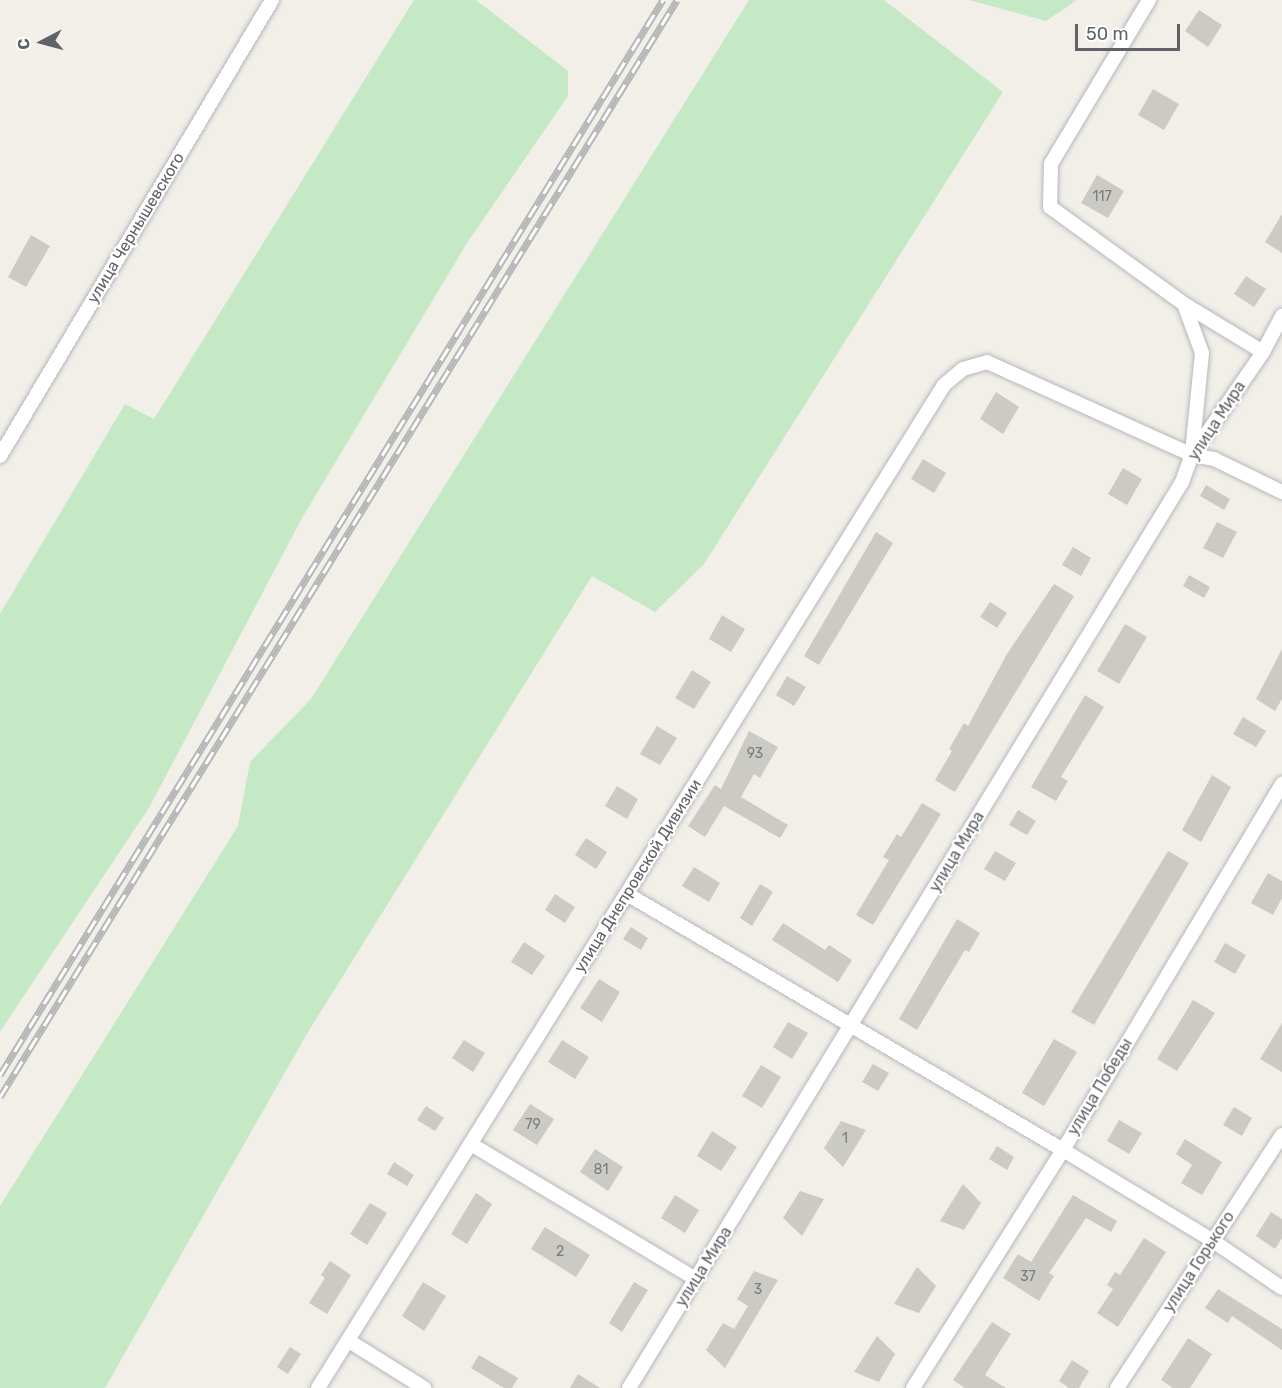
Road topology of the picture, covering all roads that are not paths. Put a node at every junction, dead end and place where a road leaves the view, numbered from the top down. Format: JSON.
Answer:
{"nodes":[{"id":1,"x":272,"y":0,"type":"edge"},
{"id":2,"x":1149,"y":0,"type":"edge"},
{"id":3,"x":1184,"y":304,"type":"junction"},
{"id":4,"x":1282,"y":316,"type":"edge"},
{"id":5,"x":1263,"y":352,"type":"junction"},
{"id":6,"x":1192,"y":455,"type":"junction"},
{"id":7,"x":0,"y":456,"type":"edge"},
{"id":8,"x":1282,"y":492,"type":"edge"},
{"id":9,"x":1282,"y":784,"type":"edge"},
{"id":10,"x":627,"y":894,"type":"junction"},
{"id":11,"x":853,"y":1025,"type":"junction"},
{"id":12,"x":1282,"y":1136,"type":"edge"},
{"id":13,"x":471,"y":1144,"type":"junction"},
{"id":14,"x":1063,"y":1149,"type":"junction"},
{"id":15,"x":1213,"y":1241,"type":"junction"},
{"id":16,"x":696,"y":1280,"type":"junction"},
{"id":17,"x":1282,"y":1288,"type":"edge"},
{"id":18,"x":349,"y":1341,"type":"junction"},
{"id":19,"x":318,"y":1388,"type":"edge"},
{"id":20,"x":424,"y":1388,"type":"edge"},
{"id":21,"x":629,"y":1388,"type":"edge"},
{"id":22,"x":913,"y":1388,"type":"edge"},
{"id":23,"x":1117,"y":1388,"type":"edge"}],
"edges":[{"from":1,"to":7,"type":"street","name":"улица Чернышевского"},
{"from":2,"to":3,"type":"street"},
{"from":3,"to":5,"type":"street"},
{"from":3,"to":6,"type":"street"},
{"from":4,"to":5,"type":"street","name":"улица Мира"},
{"from":5,"to":6,"type":"street","name":"улица Мира"},
{"from":6,"to":8,"type":"street"},
{"from":6,"to":10,"type":"street","name":"улица Днепровской Дивизии"},
{"from":6,"to":11,"type":"street","name":"улица Мира"},
{"from":9,"to":14,"type":"street","name":"улица Победы"},
{"from":10,"to":11,"type":"street"},
{"from":10,"to":13,"type":"street","name":"улица Днепровской Дивизии"},
{"from":11,"to":14,"type":"street"},
{"from":11,"to":16,"type":"street","name":"улица Мира"},
{"from":12,"to":15,"type":"street","name":"улица Горького"},
{"from":13,"to":16,"type":"street"},
{"from":13,"to":18,"type":"street","name":"улица Днепровской Дивизии"},
{"from":14,"to":15,"type":"street"},
{"from":14,"to":22,"type":"street","name":"улица Победы"},
{"from":15,"to":17,"type":"street"},
{"from":15,"to":23,"type":"street","name":"улица Горького"},
{"from":16,"to":21,"type":"street","name":"улица Мира"},
{"from":18,"to":19,"type":"street","name":"улица Днепровской Дивизии"},
{"from":18,"to":20,"type":"street"}]}
